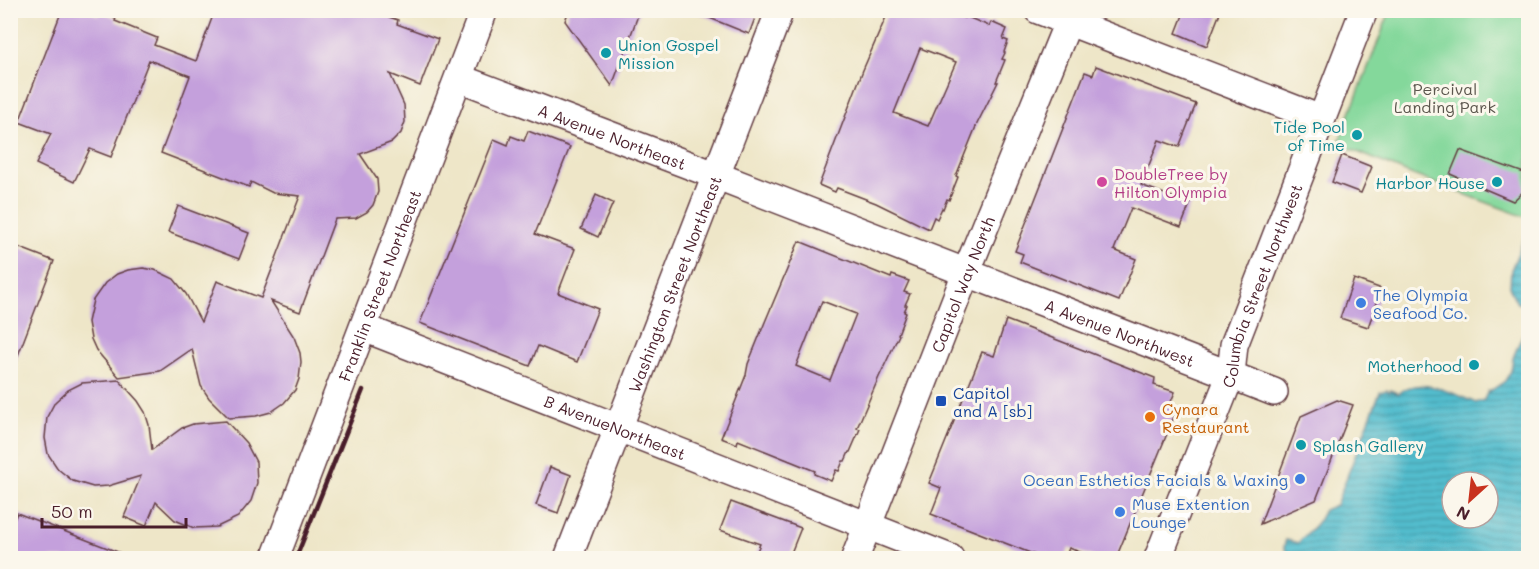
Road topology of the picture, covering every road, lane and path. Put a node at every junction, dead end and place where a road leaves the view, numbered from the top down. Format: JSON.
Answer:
{"nodes":[{"id":1,"x":484,"y":10,"type":"edge"},
{"id":2,"x":780,"y":10,"type":"edge"},
{"id":3,"x":1038,"y":10,"type":"edge"},
{"id":4,"x":1364,"y":10,"type":"edge"},
{"id":5,"x":1071,"y":17,"type":"edge"},
{"id":6,"x":459,"y":78,"type":"junction"},
{"id":7,"x":1321,"y":119,"type":"junction"},
{"id":8,"x":715,"y":175,"type":"junction"},
{"id":9,"x":966,"y":273,"type":"junction"},
{"id":10,"x":364,"y":328,"type":"junction"},
{"id":11,"x":1231,"y":374,"type":"junction"},
{"id":12,"x":1274,"y":393,"type":"dead end"},
{"id":13,"x":620,"y":428,"type":"junction"},
{"id":14,"x":867,"y":526,"type":"junction"},
{"id":15,"x":275,"y":558,"type":"edge"},
{"id":16,"x":568,"y":558,"type":"edge"},
{"id":17,"x":855,"y":558,"type":"edge"},
{"id":18,"x":950,"y":558,"type":"edge"},
{"id":19,"x":1158,"y":558,"type":"edge"}],
"edges":[{"from":1,"to":6,"type":"street","name":"Franklin Street Northeast"},
{"from":2,"to":8,"type":"street","name":"Washington Street Northeast"},
{"from":3,"to":5,"type":"street"},
{"from":4,"to":7,"type":"street","name":"Columbia Street Northwest"},
{"from":5,"to":7,"type":"street"},
{"from":5,"to":9,"type":"street","name":"Capitol Way North"},
{"from":6,"to":8,"type":"street","name":"A Avenue Northeast"},
{"from":6,"to":10,"type":"street","name":"Franklin Street Northeast"},
{"from":7,"to":11,"type":"street","name":"Columbia Street Northwest"},
{"from":8,"to":9,"type":"street","name":"A Avenue Northeast"},
{"from":8,"to":13,"type":"street","name":"Washington Street Northeast"},
{"from":9,"to":11,"type":"street","name":"A Avenue Northwest"},
{"from":9,"to":14,"type":"street","name":"Capitol Way North"},
{"from":10,"to":13,"type":"street","name":"B AvenueNortheast"},
{"from":10,"to":15,"type":"street","name":"Franklin Street Northeast"},
{"from":11,"to":12,"type":"street","name":"A Avenue Northwest"},
{"from":11,"to":19,"type":"street","name":"Columbia Street Northwest"},
{"from":13,"to":14,"type":"street","name":"B AvenueNortheast"},
{"from":13,"to":16,"type":"street","name":"Washington Street Northeast"},
{"from":14,"to":17,"type":"street","name":"Capitol Way North"},
{"from":14,"to":18,"type":"street","name":"B AvenueNortheast"}]}
